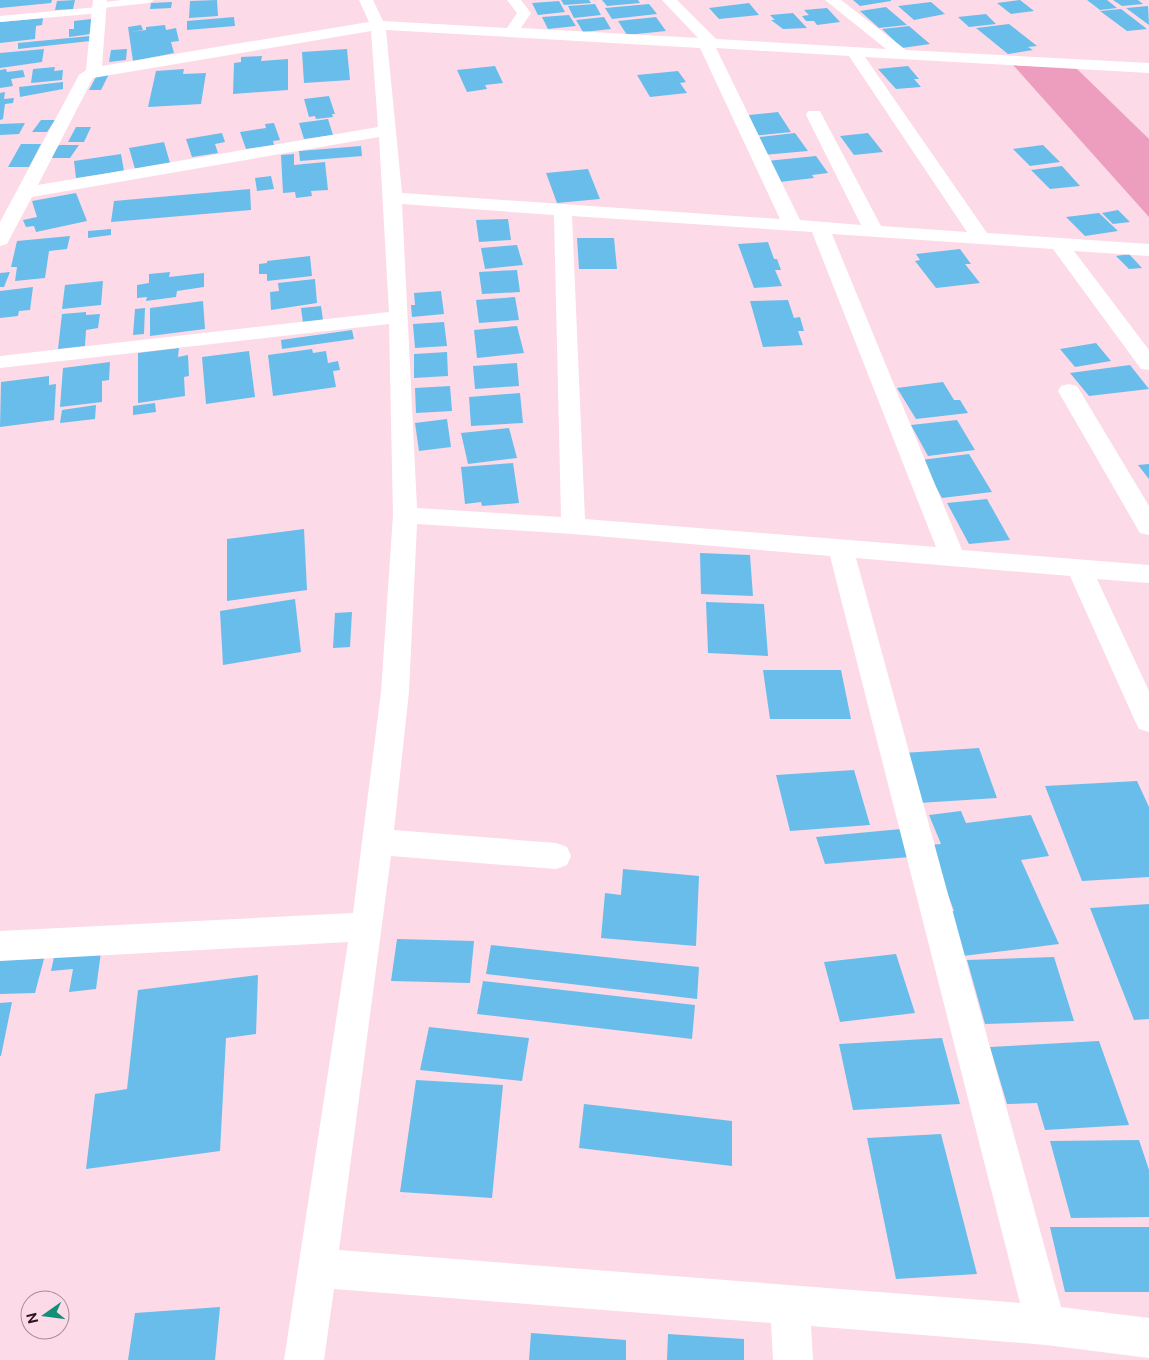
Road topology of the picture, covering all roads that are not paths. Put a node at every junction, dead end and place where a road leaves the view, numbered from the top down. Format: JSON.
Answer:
{"nodes":[{"id":1,"x":149,"y":0,"type":"edge"},
{"id":2,"x":366,"y":0,"type":"edge"},
{"id":3,"x":514,"y":0,"type":"edge"},
{"id":4,"x":669,"y":0,"type":"edge"},
{"id":5,"x":832,"y":0,"type":"edge"},
{"id":6,"x":100,"y":5,"type":"edge"},
{"id":7,"x":0,"y":19,"type":"edge"},
{"id":8,"x":378,"y":25,"type":"junction"},
{"id":9,"x":511,"y":33,"type":"junction"},
{"id":10,"x":709,"y":44,"type":"junction"},
{"id":11,"x":854,"y":52,"type":"junction"},
{"id":12,"x":902,"y":54,"type":"junction"},
{"id":13,"x":1149,"y":68,"type":"edge"},
{"id":14,"x":94,"y":72,"type":"junction"},
{"id":15,"x":814,"y":115,"type":"dead end"},
{"id":16,"x":387,"y":131,"type":"junction"},
{"id":17,"x":24,"y":193,"type":"junction"},
{"id":18,"x":393,"y":198,"type":"junction"},
{"id":19,"x":563,"y":211,"type":"junction"},
{"id":20,"x":793,"y":226,"type":"junction"},
{"id":21,"x":820,"y":228,"type":"junction"},
{"id":22,"x":874,"y":231,"type":"junction"},
{"id":23,"x":981,"y":238,"type":"junction"},
{"id":24,"x":0,"y":240,"type":"edge"},
{"id":25,"x":1058,"y":243,"type":"junction"},
{"id":26,"x":1149,"y":250,"type":"edge"},
{"id":27,"x":399,"y":317,"type":"junction"},
{"id":28,"x":0,"y":362,"type":"edge"},
{"id":29,"x":1149,"y":364,"type":"edge"},
{"id":30,"x":1069,"y":391,"type":"dead end"},
{"id":31,"x":405,"y":515,"type":"junction"},
{"id":32,"x":573,"y":526,"type":"junction"},
{"id":33,"x":1149,"y":526,"type":"edge"},
{"id":34,"x":841,"y":550,"type":"junction"},
{"id":35,"x":953,"y":558,"type":"junction"},
{"id":36,"x":1079,"y":568,"type":"junction"},
{"id":37,"x":1149,"y":574,"type":"edge"},
{"id":38,"x":1149,"y":721,"type":"edge"},
{"id":39,"x":377,"y":842,"type":"junction"},
{"id":40,"x":556,"y":856,"type":"dead end"},
{"id":41,"x":366,"y":927,"type":"junction"},
{"id":42,"x":0,"y":946,"type":"edge"},
{"id":43,"x":318,"y":1268,"type":"junction"},
{"id":44,"x":790,"y":1305,"type":"junction"},
{"id":45,"x":1046,"y":1325,"type":"junction"},
{"id":46,"x":1149,"y":1338,"type":"edge"},
{"id":47,"x":304,"y":1360,"type":"edge"},
{"id":48,"x":793,"y":1360,"type":"edge"}],
"edges":[{"from":1,"to":6,"type":"lane"},
{"from":2,"to":8,"type":"street"},
{"from":3,"to":9,"type":"street"},
{"from":4,"to":10,"type":"street"},
{"from":5,"to":12,"type":"street"},
{"from":6,"to":7,"type":"lane"},
{"from":6,"to":14,"type":"street"},
{"from":8,"to":9,"type":"street"},
{"from":8,"to":14,"type":"street"},
{"from":8,"to":16,"type":"street"},
{"from":9,"to":10,"type":"street"},
{"from":10,"to":11,"type":"street"},
{"from":10,"to":20,"type":"street"},
{"from":11,"to":12,"type":"street"},
{"from":11,"to":23,"type":"street"},
{"from":12,"to":13,"type":"street"},
{"from":14,"to":17,"type":"street"},
{"from":15,"to":22,"type":"street"},
{"from":16,"to":17,"type":"street"},
{"from":16,"to":18,"type":"street"},
{"from":17,"to":24,"type":"street"},
{"from":18,"to":19,"type":"street"},
{"from":18,"to":27,"type":"street"},
{"from":19,"to":20,"type":"street"},
{"from":19,"to":32,"type":"street"},
{"from":20,"to":21,"type":"street"},
{"from":21,"to":22,"type":"street"},
{"from":21,"to":35,"type":"street"},
{"from":22,"to":23,"type":"street"},
{"from":23,"to":25,"type":"street"},
{"from":25,"to":26,"type":"street"},
{"from":25,"to":29,"type":"street"},
{"from":27,"to":28,"type":"street"},
{"from":27,"to":31,"type":"street"},
{"from":30,"to":33,"type":"street"},
{"from":31,"to":32,"type":"street"},
{"from":31,"to":39,"type":"street"},
{"from":32,"to":34,"type":"street"},
{"from":34,"to":35,"type":"street"},
{"from":34,"to":45,"type":"street"},
{"from":35,"to":36,"type":"street"},
{"from":36,"to":37,"type":"street"},
{"from":36,"to":38,"type":"street"},
{"from":39,"to":40,"type":"street"},
{"from":39,"to":41,"type":"street"},
{"from":41,"to":42,"type":"street"},
{"from":41,"to":43,"type":"street"},
{"from":43,"to":44,"type":"street"},
{"from":43,"to":47,"type":"street"},
{"from":44,"to":45,"type":"street"},
{"from":44,"to":48,"type":"street"},
{"from":45,"to":46,"type":"street"}]}
